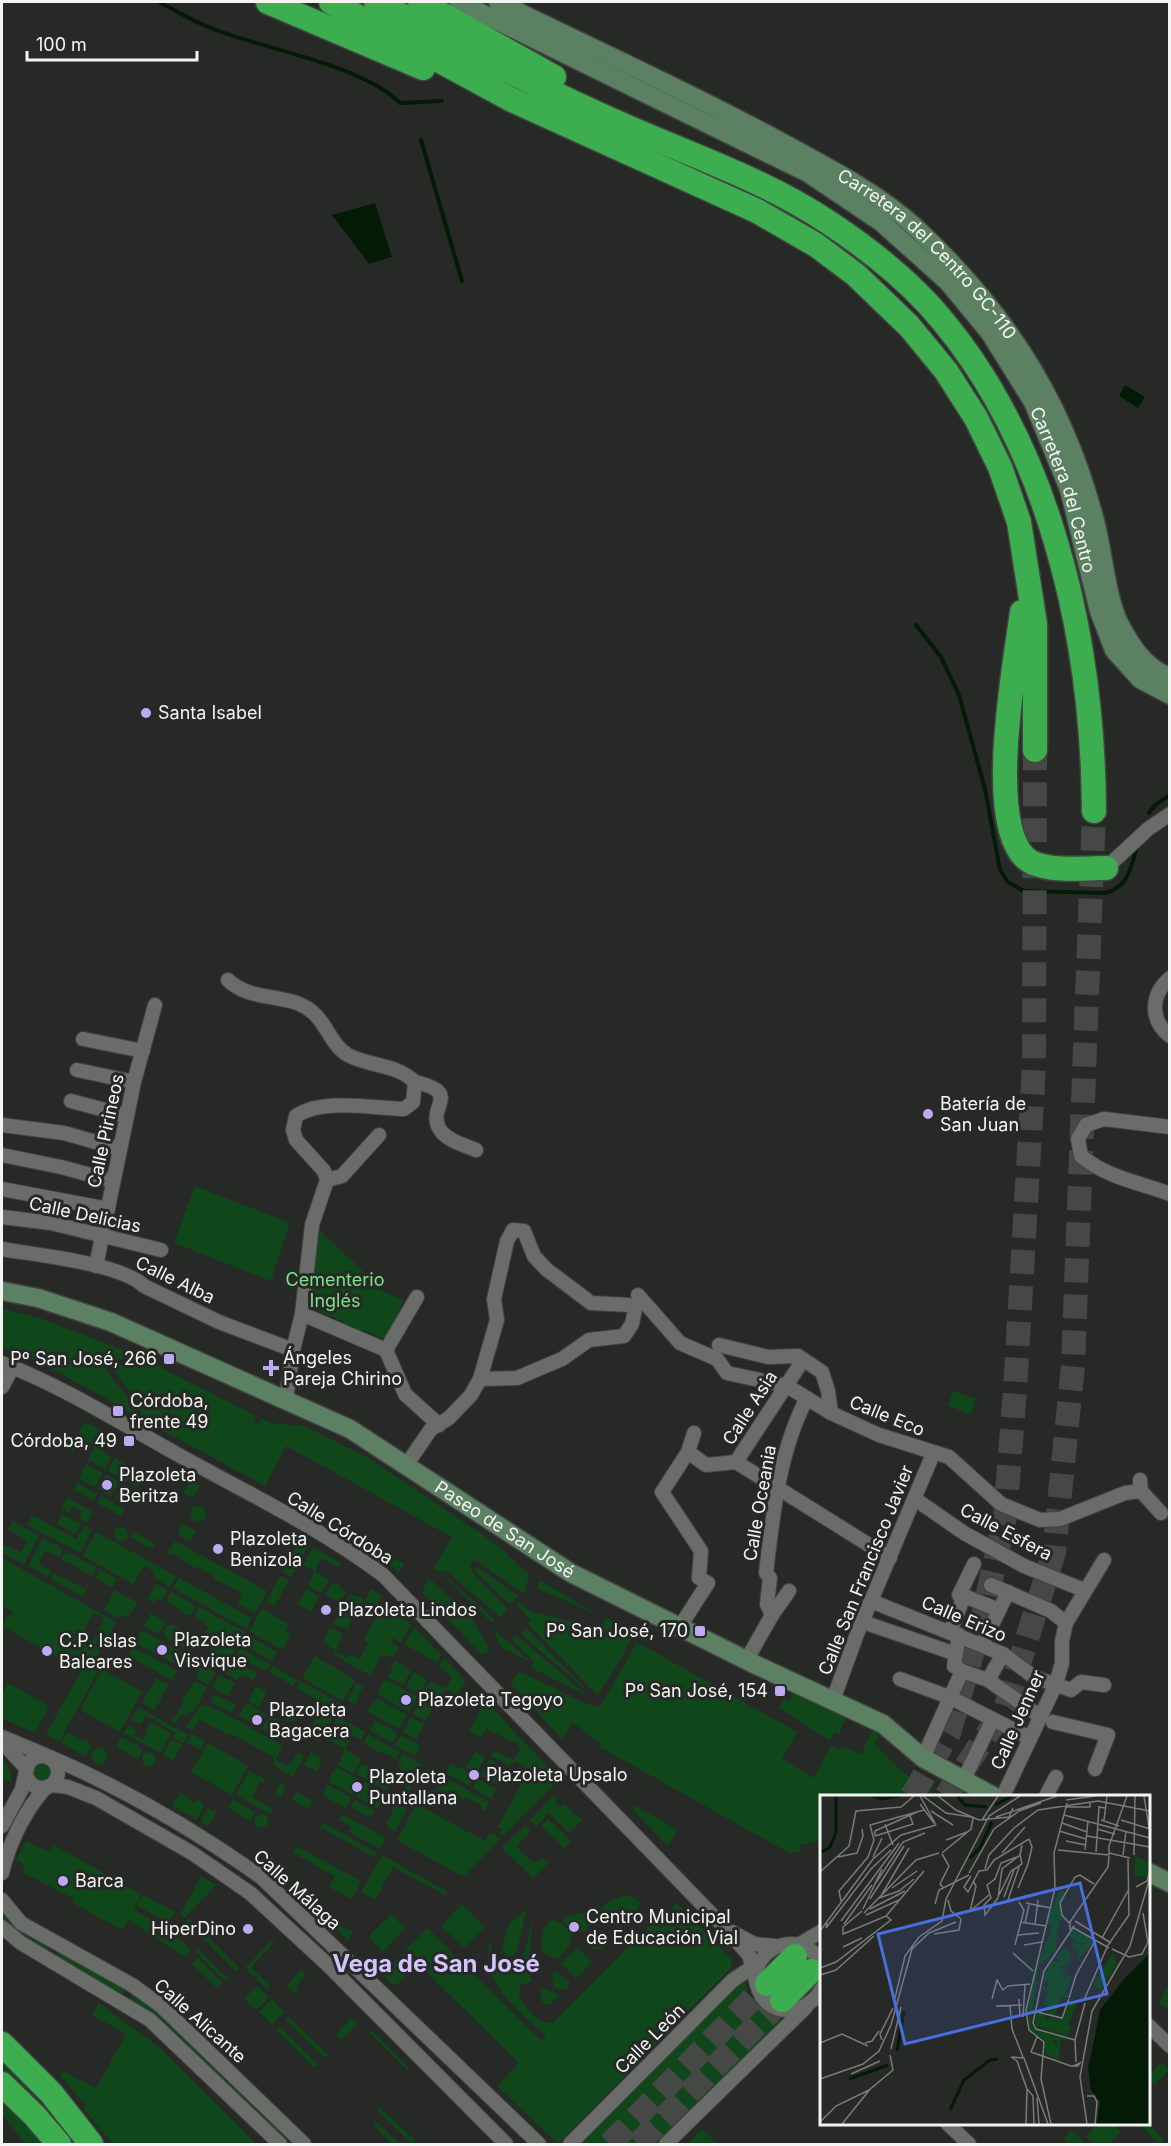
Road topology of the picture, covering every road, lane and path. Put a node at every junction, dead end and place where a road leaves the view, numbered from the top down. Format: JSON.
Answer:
{"nodes":[{"id":1,"x":268,"y":2,"type":"edge"},
{"id":2,"x":331,"y":2,"type":"edge"},
{"id":3,"x":376,"y":2,"type":"edge"},
{"id":4,"x":420,"y":2,"type":"edge"},
{"id":5,"x":459,"y":2,"type":"edge"},
{"id":6,"x":498,"y":2,"type":"edge"},
{"id":7,"x":510,"y":99,"type":"junction"},
{"id":8,"x":715,"y":163,"type":"junction"},
{"id":9,"x":948,"y":282,"type":"joint"},
{"id":10,"x":1027,"y":564,"type":"junction"},
{"id":11,"x":1170,"y":676,"type":"edge"},
{"id":12,"x":1170,"y":695,"type":"edge"},
{"id":13,"x":1035,"y":750,"type":"tunnel mouth"},
{"id":14,"x":1094,"y":811,"type":"tunnel mouth"},
{"id":15,"x":1170,"y":814,"type":"edge"},
{"id":16,"x":1106,"y":868,"type":"joint"},
{"id":17,"x":1170,"y":978,"type":"edge"},
{"id":18,"x":228,"y":980,"type":"dead end"},
{"id":19,"x":155,"y":1005,"type":"dead end"},
{"id":20,"x":1170,"y":1036,"type":"edge"},
{"id":21,"x":83,"y":1039,"type":"dead end"},
{"id":22,"x":143,"y":1051,"type":"junction"},
{"id":23,"x":77,"y":1070,"type":"dead end"},
{"id":24,"x":134,"y":1082,"type":"junction"},
{"id":25,"x":415,"y":1082,"type":"junction"},
{"id":26,"x":70,"y":1101,"type":"dead end"},
{"id":27,"x":127,"y":1116,"type":"junction"},
{"id":28,"x":2,"y":1125,"type":"edge"},
{"id":29,"x":1170,"y":1127,"type":"edge"},
{"id":30,"x":380,"y":1135,"type":"dead end"},
{"id":31,"x":120,"y":1149,"type":"junction"},
{"id":32,"x":476,"y":1150,"type":"dead end"},
{"id":33,"x":2,"y":1155,"type":"edge"},
{"id":34,"x":327,"y":1180,"type":"junction"},
{"id":35,"x":114,"y":1181,"type":"junction"},
{"id":36,"x":2,"y":1189,"type":"edge"},
{"id":37,"x":1170,"y":1194,"type":"edge"},
{"id":38,"x":108,"y":1209,"type":"junction"},
{"id":39,"x":2,"y":1216,"type":"edge"},
{"id":40,"x":102,"y":1235,"type":"junction"},
{"id":41,"x":2,"y":1249,"type":"edge"},
{"id":42,"x":161,"y":1250,"type":"dead end"},
{"id":43,"x":96,"y":1266,"type":"junction"},
{"id":44,"x":2,"y":1291,"type":"edge"},
{"id":45,"x":417,"y":1297,"type":"dead end"},
{"id":46,"x":637,"y":1302,"type":"junction"},
{"id":47,"x":302,"y":1314,"type":"junction"},
{"id":48,"x":719,"y":1345,"type":"dead end"},
{"id":49,"x":293,"y":1350,"type":"junction"},
{"id":50,"x":386,"y":1350,"type":"junction"},
{"id":51,"x":803,"y":1360,"type":"junction"},
{"id":52,"x":8,"y":1372,"type":"edge"},
{"id":53,"x":480,"y":1379,"type":"junction"},
{"id":54,"x":787,"y":1386,"type":"junction"},
{"id":55,"x":807,"y":1398,"type":"junction"},
{"id":56,"x":286,"y":1400,"type":"junction"},
{"id":57,"x":831,"y":1413,"type":"junction"},
{"id":58,"x":440,"y":1425,"type":"junction"},
{"id":59,"x":694,"y":1433,"type":"dead end"},
{"id":60,"x":688,"y":1452,"type":"junction"},
{"id":61,"x":933,"y":1454,"type":"junction"},
{"id":62,"x":736,"y":1462,"type":"junction"},
{"id":63,"x":407,"y":1464,"type":"junction"},
{"id":64,"x":780,"y":1490,"type":"junction"},
{"id":65,"x":915,"y":1499,"type":"junction"},
{"id":66,"x":1161,"y":1513,"type":"dead end"},
{"id":67,"x":890,"y":1558,"type":"junction"},
{"id":68,"x":1104,"y":1560,"type":"dead end"},
{"id":69,"x":974,"y":1564,"type":"dead end"},
{"id":70,"x":991,"y":1585,"type":"dead end"},
{"id":71,"x":1084,"y":1590,"type":"junction"},
{"id":72,"x":789,"y":1591,"type":"dead end"},
{"id":73,"x":1008,"y":1592,"type":"junction"},
{"id":74,"x":964,"y":1596,"type":"junction"},
{"id":75,"x":871,"y":1601,"type":"junction"},
{"id":76,"x":999,"y":1610,"type":"junction"},
{"id":77,"x":772,"y":1615,"type":"junction"},
{"id":78,"x":863,"y":1622,"type":"junction"},
{"id":79,"x":1066,"y":1623,"type":"junction"},
{"id":80,"x":679,"y":1628,"type":"junction"},
{"id":81,"x":955,"y":1634,"type":"junction"},
{"id":82,"x":982,"y":1645,"type":"junction"},
{"id":83,"x":956,"y":1654,"type":"junction"},
{"id":84,"x":1003,"y":1654,"type":"junction"},
{"id":85,"x":746,"y":1660,"type":"junction"},
{"id":86,"x":962,"y":1671,"type":"junction"},
{"id":87,"x":900,"y":1679,"type":"dead end"},
{"id":88,"x":987,"y":1680,"type":"junction"},
{"id":89,"x":1056,"y":1684,"type":"junction"},
{"id":90,"x":1104,"y":1685,"type":"dead end"},
{"id":91,"x":949,"y":1697,"type":"junction"},
{"id":92,"x":833,"y":1700,"type":"junction"},
{"id":93,"x":1047,"y":1719,"type":"junction"},
{"id":94,"x":992,"y":1721,"type":"junction"},
{"id":95,"x":2,"y":1737,"type":"edge"},
{"id":96,"x":1030,"y":1738,"type":"junction"},
{"id":97,"x":2,"y":1742,"type":"edge"},
{"id":98,"x":48,"y":1756,"type":"junction"},
{"id":99,"x":923,"y":1758,"type":"junction"},
{"id":100,"x":1095,"y":1769,"type":"dead end"},
{"id":101,"x":26,"y":1770,"type":"junction"},
{"id":102,"x":1056,"y":1777,"type":"dead end"},
{"id":103,"x":963,"y":1781,"type":"junction"},
{"id":104,"x":49,"y":1786,"type":"junction"},
{"id":105,"x":989,"y":1795,"type":"edge"},
{"id":106,"x":1004,"y":1795,"type":"edge"},
{"id":107,"x":1047,"y":1795,"type":"edge"},
{"id":108,"x":2,"y":1826,"type":"edge"},
{"id":109,"x":2,"y":1873,"type":"edge"},
{"id":110,"x":1150,"y":1873,"type":"edge"},
{"id":111,"x":1170,"y":1883,"type":"edge"},
{"id":112,"x":2,"y":1900,"type":"edge"},
{"id":113,"x":2,"y":1927,"type":"edge"},
{"id":114,"x":726,"y":1929,"type":"junction"},
{"id":115,"x":820,"y":1937,"type":"edge"},
{"id":116,"x":738,"y":1944,"type":"junction"},
{"id":117,"x":808,"y":1971,"type":"edge"},
{"id":118,"x":737,"y":1976,"type":"junction"},
{"id":119,"x":763,"y":1980,"type":"junction"},
{"id":120,"x":806,"y":2007,"type":"junction"},
{"id":121,"x":1150,"y":2026,"type":"edge"},
{"id":122,"x":2,"y":2044,"type":"edge"},
{"id":123,"x":1170,"y":2046,"type":"edge"},
{"id":124,"x":2,"y":2084,"type":"edge"},
{"id":125,"x":51,"y":2093,"type":"junction"},
{"id":126,"x":949,"y":2125,"type":"edge"},
{"id":127,"x":59,"y":2145,"type":"edge"},
{"id":128,"x":92,"y":2145,"type":"edge"},
{"id":129,"x":107,"y":2145,"type":"edge"},
{"id":130,"x":280,"y":2145,"type":"edge"},
{"id":131,"x":304,"y":2145,"type":"edge"},
{"id":132,"x":506,"y":2145,"type":"edge"},
{"id":133,"x":539,"y":2145,"type":"edge"},
{"id":134,"x":570,"y":2145,"type":"edge"},
{"id":135,"x":666,"y":2145,"type":"edge"},
{"id":136,"x":969,"y":2145,"type":"edge"}],
"edges":[{"from":1,"to":7,"type":"highway"},
{"from":2,"to":7,"type":"highway"},
{"from":3,"to":8,"type":"highway"},
{"from":4,"to":8,"type":"highway"},
{"from":5,"to":9,"type":"main road","name":"Carretera del Centro GC-110"},
{"from":6,"to":11,"type":"main road","name":"Carretera del Centro GC-110"},
{"from":7,"to":10,"type":"highway"},
{"from":8,"to":14,"type":"highway"},
{"from":9,"to":12,"type":"main road","name":"Carretera del Centro"},
{"from":10,"to":13,"type":"highway"},
{"from":10,"to":16,"type":"highway"},
{"from":15,"to":16,"type":"street"},
{"from":17,"to":20,"type":"street"},
{"from":18,"to":25,"type":"street"},
{"from":19,"to":22,"type":"street","name":"Calle Pirineos"},
{"from":21,"to":22,"type":"street"},
{"from":22,"to":24,"type":"street","name":"Calle Pirineos"},
{"from":23,"to":24,"type":"street"},
{"from":24,"to":27,"type":"street","name":"Calle Pirineos"},
{"from":25,"to":32,"type":"street"},
{"from":25,"to":34,"type":"street"},
{"from":26,"to":27,"type":"street"},
{"from":27,"to":31,"type":"street","name":"Calle Pirineos"},
{"from":28,"to":31,"type":"street"},
{"from":29,"to":37,"type":"street"},
{"from":30,"to":34,"type":"street"},
{"from":31,"to":35,"type":"street","name":"Calle Pirineos"},
{"from":33,"to":35,"type":"street"},
{"from":34,"to":47,"type":"street"},
{"from":35,"to":38,"type":"street","name":"Calle Pirineos"},
{"from":36,"to":38,"type":"street"},
{"from":38,"to":40,"type":"street","name":"Calle Pirineos"},
{"from":39,"to":40,"type":"street","name":"Calle Delicias"},
{"from":40,"to":42,"type":"street","name":"Calle Delicias"},
{"from":40,"to":43,"type":"street","name":"Calle Pirineos"},
{"from":41,"to":43,"type":"street","name":"Calle Alba"},
{"from":43,"to":49,"type":"street","name":"Calle Alba"},
{"from":44,"to":56,"type":"main road","name":"Paseo de San José"},
{"from":45,"to":50,"type":"street"},
{"from":46,"to":53,"type":"street"},
{"from":46,"to":53,"type":"street"},
{"from":46,"to":54,"type":"street"},
{"from":47,"to":49,"type":"street"},
{"from":47,"to":50,"type":"street"},
{"from":48,"to":51,"type":"street"},
{"from":49,"to":56,"type":"street"},
{"from":50,"to":58,"type":"street"},
{"from":51,"to":54,"type":"street","name":"Calle Asia"},
{"from":51,"to":57,"type":"street","name":"Calle Eco"},
{"from":52,"to":114,"type":"street","name":"Calle Córdoba"},
{"from":53,"to":58,"type":"street"},
{"from":54,"to":55,"type":"street"},
{"from":54,"to":62,"type":"street","name":"Calle Asia"},
{"from":55,"to":57,"type":"street"},
{"from":55,"to":64,"type":"street","name":"Calle Oceania"},
{"from":56,"to":63,"type":"main road","name":"Paseo de San José"},
{"from":57,"to":61,"type":"street","name":"Calle Eco"},
{"from":58,"to":63,"type":"street"},
{"from":59,"to":60,"type":"street","name":"Calle Asia"},
{"from":60,"to":62,"type":"street","name":"Calle Asia"},
{"from":60,"to":80,"type":"street","name":"Calle Asia"},
{"from":61,"to":65,"type":"street","name":"Calle San Francisco Javier"},
{"from":61,"to":66,"type":"street","name":"Calle Eco"},
{"from":62,"to":64,"type":"street"},
{"from":63,"to":80,"type":"main road","name":"Paseo de San José"},
{"from":64,"to":67,"type":"street"},
{"from":64,"to":77,"type":"street","name":"Calle Oceania"},
{"from":65,"to":67,"type":"street","name":"Calle San Francisco Javier"},
{"from":65,"to":71,"type":"street","name":"Calle Esfera"},
{"from":67,"to":75,"type":"street","name":"Calle San Francisco Javier"},
{"from":68,"to":71,"type":"street","name":"Calle Jenner"},
{"from":69,"to":74,"type":"street"},
{"from":70,"to":73,"type":"street"},
{"from":71,"to":79,"type":"street","name":"Calle Jenner"},
{"from":72,"to":77,"type":"street"},
{"from":73,"to":76,"type":"street"},
{"from":73,"to":79,"type":"street"},
{"from":74,"to":76,"type":"street"},
{"from":74,"to":81,"type":"street"},
{"from":75,"to":78,"type":"street","name":"Calle San Francisco Javier"},
{"from":75,"to":81,"type":"street","name":"Calle Erizo"},
{"from":76,"to":82,"type":"street"},
{"from":77,"to":85,"type":"street"},
{"from":78,"to":83,"type":"street"},
{"from":78,"to":92,"type":"street","name":"Calle San Francisco Javier"},
{"from":79,"to":89,"type":"street","name":"Calle Jenner"},
{"from":80,"to":85,"type":"main road","name":"Paseo de San José"},
{"from":81,"to":82,"type":"street","name":"Calle Erizo"},
{"from":81,"to":83,"type":"street"},
{"from":82,"to":84,"type":"street","name":"Calle Erizo"},
{"from":83,"to":86,"type":"street"},
{"from":84,"to":88,"type":"street"},
{"from":84,"to":89,"type":"street","name":"Calle Erizo"},
{"from":85,"to":92,"type":"main road","name":"Paseo de San José"},
{"from":86,"to":88,"type":"street"},
{"from":86,"to":91,"type":"street"},
{"from":87,"to":91,"type":"street"},
{"from":88,"to":93,"type":"street"},
{"from":89,"to":90,"type":"street","name":"Calle Erizo"},
{"from":89,"to":93,"type":"street","name":"Calle Jenner"},
{"from":91,"to":94,"type":"street"},
{"from":91,"to":99,"type":"street"},
{"from":92,"to":99,"type":"main road","name":"Paseo de San José"},
{"from":93,"to":96,"type":"street","name":"Calle Jenner"},
{"from":93,"to":100,"type":"street"},
{"from":94,"to":96,"type":"street"},
{"from":94,"to":103,"type":"street"},
{"from":95,"to":98,"type":"street","name":"Calle Málaga"},
{"from":96,"to":106,"type":"street","name":"Calle Jenner"},
{"from":97,"to":101,"type":"street"},
{"from":98,"to":101,"type":"street"},
{"from":98,"to":104,"type":"street"},
{"from":98,"to":133,"type":"street","name":"Calle Málaga"},
{"from":99,"to":103,"type":"main road","name":"Paseo de San José"},
{"from":101,"to":104,"type":"street"},
{"from":101,"to":108,"type":"street"},
{"from":102,"to":107,"type":"street"},
{"from":103,"to":105,"type":"main road","name":"Paseo de San José"},
{"from":104,"to":109,"type":"street"},
{"from":104,"to":132,"type":"street","name":"Calle Málaga"},
{"from":110,"to":111,"type":"main road"},
{"from":112,"to":131,"type":"street","name":"Calle Alicante"},
{"from":113,"to":130,"type":"street","name":"Calle Alicante"},
{"from":114,"to":116,"type":"street","name":"Calle Córdoba"},
{"from":114,"to":117,"type":"street","name":"Calle Córdoba"},
{"from":115,"to":117,"type":"street"},
{"from":116,"to":118,"type":"street"},
{"from":116,"to":119,"type":"street","name":"Calle Córdoba"},
{"from":117,"to":119,"type":"highway"},
{"from":117,"to":120,"type":"street"},
{"from":118,"to":119,"type":"street","name":"Calle León"},
{"from":118,"to":134,"type":"street","name":"Calle León"},
{"from":119,"to":120,"type":"street","name":"Calle Córdoba"},
{"from":120,"to":135,"type":"street"},
{"from":121,"to":123,"type":"street"},
{"from":122,"to":125,"type":"highway"},
{"from":124,"to":127,"type":"highway"},
{"from":125,"to":128,"type":"highway"},
{"from":125,"to":129,"type":"highway"},
{"from":126,"to":136,"type":"street"}]}
